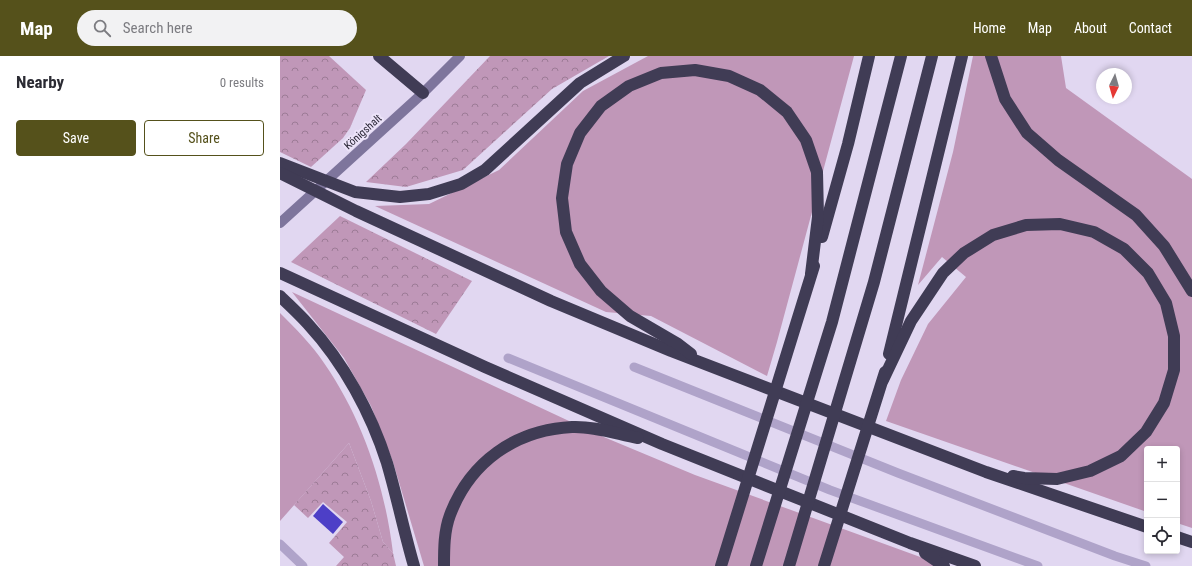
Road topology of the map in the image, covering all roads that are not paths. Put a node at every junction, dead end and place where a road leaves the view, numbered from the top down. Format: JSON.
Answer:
{"nodes":[{"id":1,"x":379,"y":56,"type":"edge"},
{"id":2,"x":460,"y":56,"type":"edge"},
{"id":3,"x":624,"y":56,"type":"edge"},
{"id":4,"x":869,"y":56,"type":"edge"},
{"id":5,"x":901,"y":56,"type":"edge"},
{"id":6,"x":932,"y":56,"type":"edge"},
{"id":7,"x":962,"y":56,"type":"edge"},
{"id":8,"x":991,"y":56,"type":"edge"},
{"id":9,"x":423,"y":93,"type":"junction"},
{"id":10,"x":280,"y":163,"type":"edge"},
{"id":11,"x":280,"y":173,"type":"edge"},
{"id":12,"x":280,"y":222,"type":"edge"},
{"id":13,"x":280,"y":273,"type":"edge"},
{"id":14,"x":811,"y":274,"type":"junction"},
{"id":15,"x":1192,"y":291,"type":"edge"},
{"id":16,"x":280,"y":296,"type":"edge"},
{"id":17,"x":508,"y":358,"type":"dead end"},
{"id":18,"x":703,"y":362,"type":"junction"},
{"id":19,"x":634,"y":367,"type":"dead end"},
{"id":20,"x":883,"y":380,"type":"junction"},
{"id":21,"x":662,"y":444,"type":"junction"},
{"id":22,"x":986,"y":472,"type":"junction"},
{"id":23,"x":1144,"y":526,"type":"edge"},
{"id":24,"x":1180,"y":538,"type":"edge"},
{"id":25,"x":1192,"y":542,"type":"edge"},
{"id":26,"x":910,"y":543,"type":"junction"},
{"id":27,"x":280,"y":544,"type":"edge"},
{"id":28,"x":726,"y":549,"type":"junction"},
{"id":29,"x":824,"y":565,"type":"edge"},
{"id":30,"x":303,"y":566,"type":"edge"},
{"id":31,"x":414,"y":566,"type":"edge"},
{"id":32,"x":444,"y":566,"type":"edge"},
{"id":33,"x":716,"y":566,"type":"edge"},
{"id":34,"x":721,"y":566,"type":"edge"},
{"id":35,"x":756,"y":566,"type":"edge"},
{"id":36,"x":789,"y":566,"type":"edge"},
{"id":37,"x":944,"y":566,"type":"edge"},
{"id":38,"x":975,"y":566,"type":"edge"},
{"id":39,"x":1038,"y":566,"type":"edge"},
{"id":40,"x":1146,"y":566,"type":"edge"}],
"edges":[{"from":1,"to":9,"type":"highway"},
{"from":2,"to":9,"type":"main road","name":"Königshalt"},
{"from":3,"to":10,"type":"highway"},
{"from":4,"to":14,"type":"highway"},
{"from":5,"to":35,"type":"highway"},
{"from":6,"to":36,"type":"highway"},
{"from":7,"to":20,"type":"highway"},
{"from":8,"to":15,"type":"highway"},
{"from":9,"to":12,"type":"main road","name":"Königshalt"},
{"from":11,"to":18,"type":"highway"},
{"from":13,"to":21,"type":"highway"},
{"from":14,"to":18,"type":"highway"},
{"from":14,"to":28,"type":"highway"},
{"from":16,"to":31,"type":"highway"},
{"from":17,"to":39,"type":"lane"},
{"from":18,"to":22,"type":"highway"},
{"from":19,"to":40,"type":"lane"},
{"from":20,"to":22,"type":"highway"},
{"from":20,"to":29,"type":"highway"},
{"from":21,"to":26,"type":"highway"},
{"from":21,"to":32,"type":"highway"},
{"from":22,"to":23,"type":"highway"},
{"from":24,"to":25,"type":"highway"},
{"from":26,"to":37,"type":"highway"},
{"from":26,"to":38,"type":"highway"},
{"from":27,"to":30,"type":"lane"},
{"from":28,"to":33,"type":"highway"},
{"from":28,"to":34,"type":"highway"}]}
